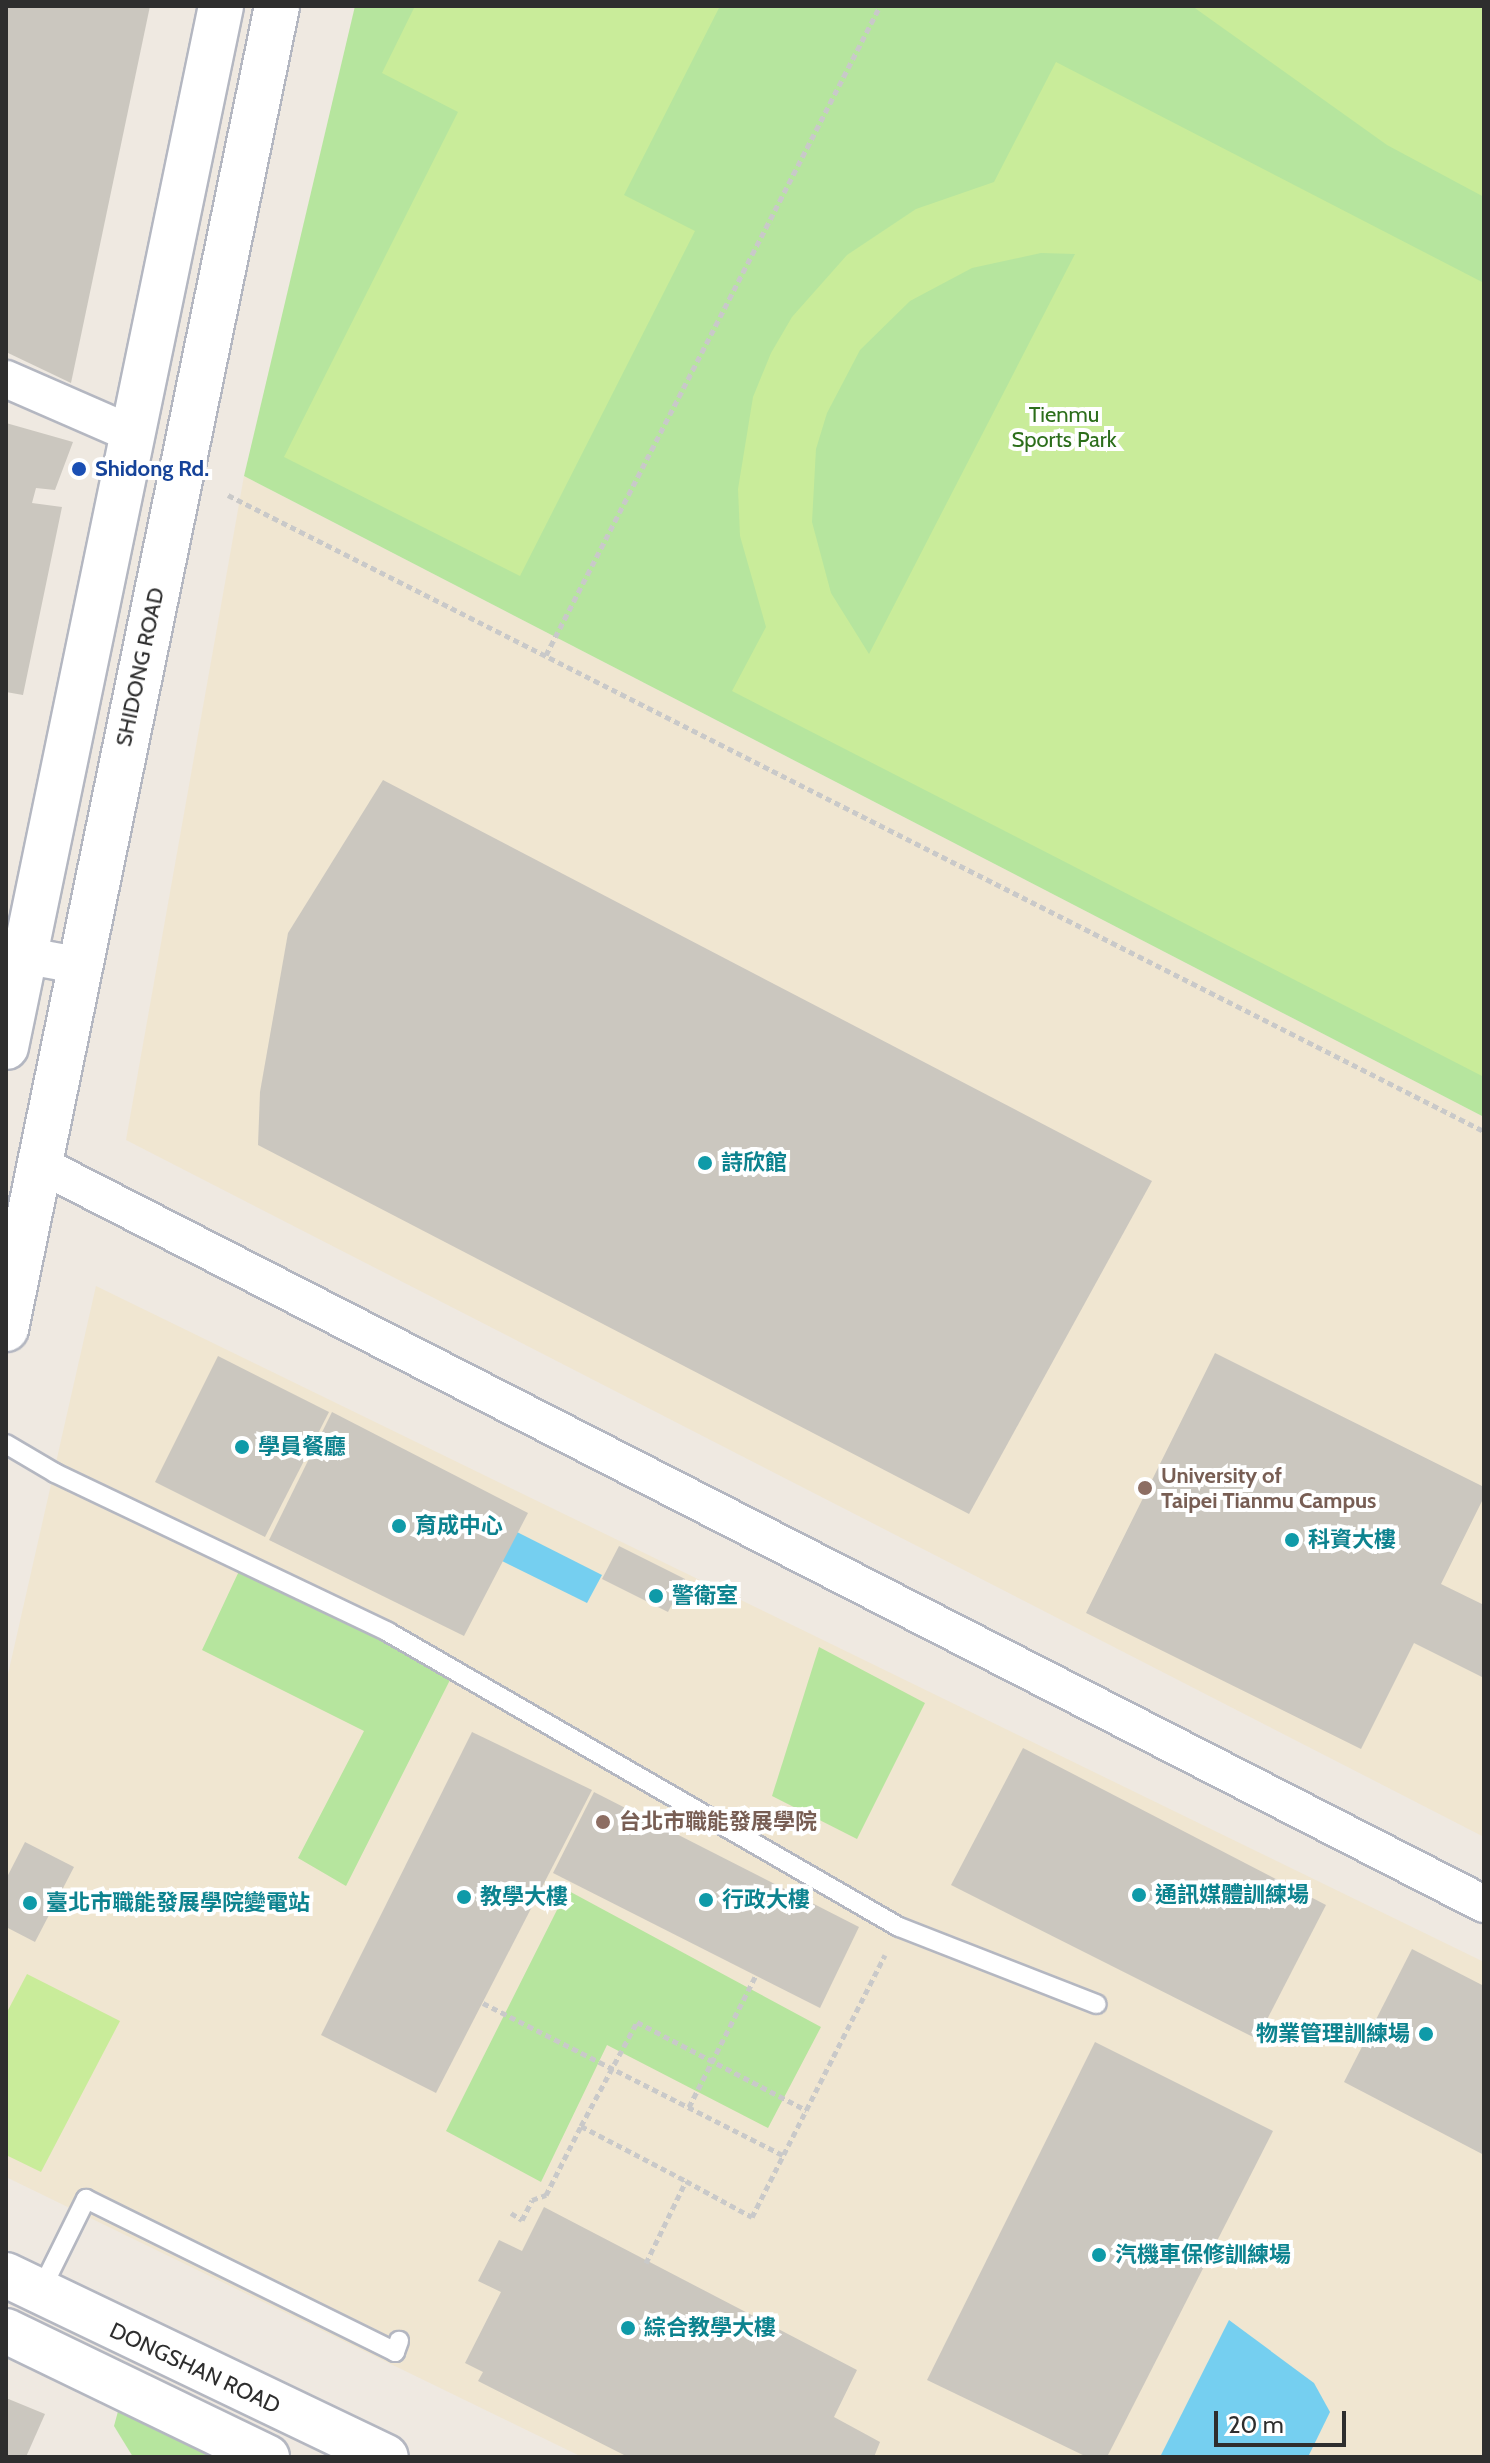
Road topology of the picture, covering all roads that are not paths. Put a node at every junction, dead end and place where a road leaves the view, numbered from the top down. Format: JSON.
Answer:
{"nodes":[{"id":1,"x":221,"y":6,"type":"edge"},
{"id":2,"x":277,"y":6,"type":"edge"},
{"id":3,"x":6,"y":379,"type":"edge"},
{"id":4,"x":132,"y":434,"type":"junction"},
{"id":5,"x":15,"y":954,"type":"edge"},
{"id":6,"x":82,"y":966,"type":"junction"},
{"id":7,"x":6,"y":1047,"type":"edge"},
{"id":8,"x":41,"y":1165,"type":"junction"},
{"id":9,"x":6,"y":1329,"type":"edge"},
{"id":10,"x":6,"y":1444,"type":"edge"},
{"id":11,"x":1484,"y":1904,"type":"edge"},
{"id":12,"x":1096,"y":2004,"type":"dead end"},
{"id":13,"x":22,"y":2284,"type":"edge"},
{"id":14,"x":6,"y":2331,"type":"edge"},
{"id":15,"x":399,"y":2341,"type":"dead end"},
{"id":16,"x":267,"y":2457,"type":"edge"},
{"id":17,"x":386,"y":2457,"type":"edge"}],
"edges":[{"from":1,"to":4,"type":"street"},
{"from":2,"to":6,"type":"street","name":"SHIDONG ROAD"},
{"from":3,"to":4,"type":"street"},
{"from":4,"to":5,"type":"street"},
{"from":5,"to":6,"type":"street"},
{"from":5,"to":7,"type":"street"},
{"from":6,"to":8,"type":"street","name":"SHIDONG ROAD"},
{"from":8,"to":9,"type":"street","name":"SHIDONG ROAD"},
{"from":8,"to":11,"type":"street"},
{"from":10,"to":12,"type":"lane"},
{"from":13,"to":15,"type":"lane"},
{"from":13,"to":17,"type":"street","name":"DONGSHAN ROAD"},
{"from":14,"to":16,"type":"street"}]}
